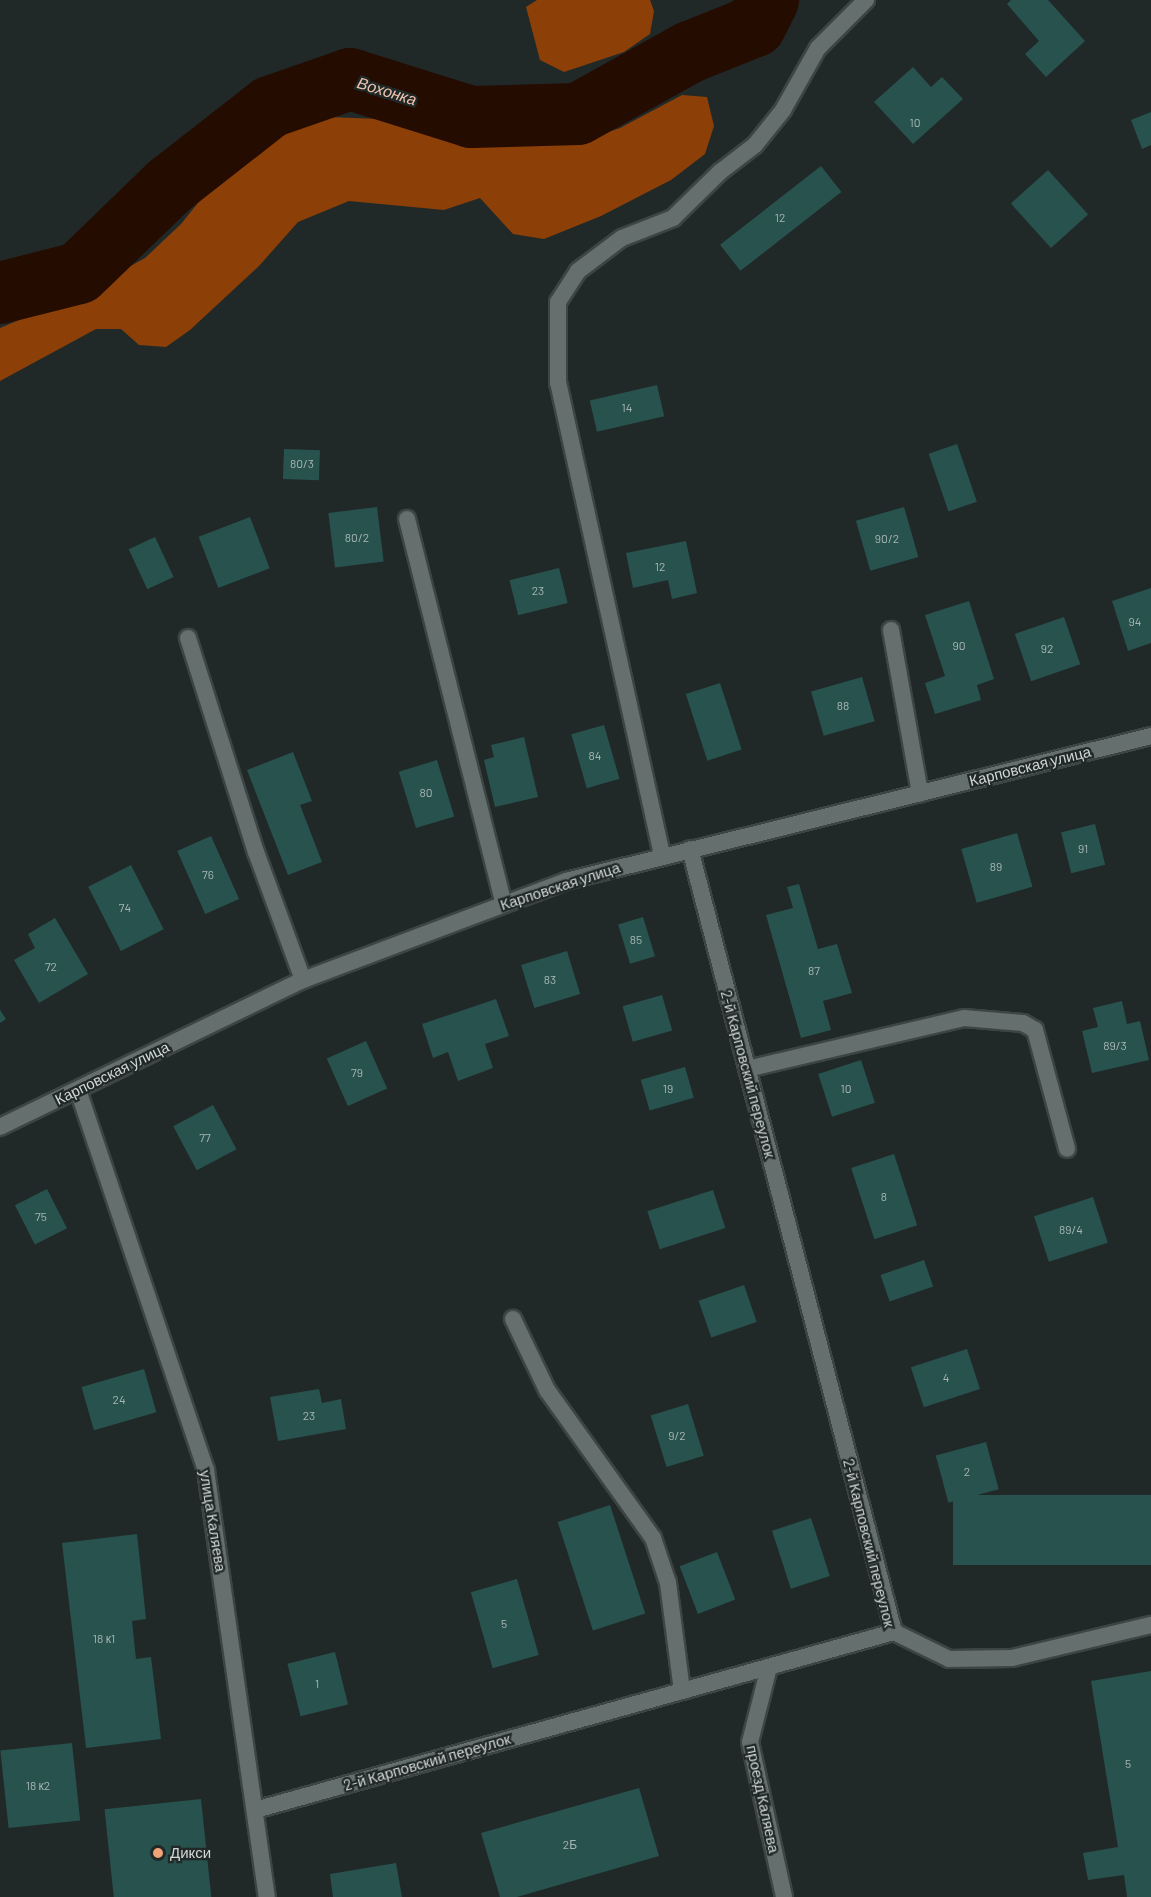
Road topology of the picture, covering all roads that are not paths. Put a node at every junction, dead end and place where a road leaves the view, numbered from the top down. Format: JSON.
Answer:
{"nodes":[{"id":1,"x":866,"y":0,"type":"edge"},
{"id":2,"x":407,"y":519,"type":"dead end"},
{"id":3,"x":891,"y":630,"type":"dead end"},
{"id":4,"x":188,"y":638,"type":"dead end"},
{"id":5,"x":1151,"y":736,"type":"edge"},
{"id":6,"x":920,"y":793,"type":"junction"},
{"id":7,"x":690,"y":849,"type":"junction"},
{"id":8,"x":662,"y":855,"type":"junction"},
{"id":9,"x":504,"y":904,"type":"junction"},
{"id":10,"x":303,"y":980,"type":"junction"},
{"id":11,"x":747,"y":1069,"type":"junction"},
{"id":12,"x":78,"y":1090,"type":"junction"},
{"id":13,"x":0,"y":1127,"type":"edge"},
{"id":14,"x":1067,"y":1149,"type":"dead end"},
{"id":15,"x":513,"y":1319,"type":"dead end"},
{"id":16,"x":1151,"y":1625,"type":"edge"},
{"id":17,"x":894,"y":1632,"type":"junction"},
{"id":18,"x":769,"y":1667,"type":"junction"},
{"id":19,"x":682,"y":1691,"type":"junction"},
{"id":20,"x":255,"y":1810,"type":"junction"},
{"id":21,"x":267,"y":1897,"type":"edge"},
{"id":22,"x":784,"y":1897,"type":"edge"}],
"edges":[{"from":1,"to":8,"type":"street"},
{"from":2,"to":9,"type":"street"},
{"from":3,"to":6,"type":"street"},
{"from":4,"to":10,"type":"street"},
{"from":5,"to":6,"type":"street","name":"Карповская улица"},
{"from":6,"to":7,"type":"street","name":"Карповская улица"},
{"from":7,"to":8,"type":"street","name":"Карповская улица"},
{"from":7,"to":11,"type":"street","name":"2-й Карповский переулок"},
{"from":8,"to":9,"type":"street","name":"Карповская улица"},
{"from":9,"to":10,"type":"street","name":"Карповская улица"},
{"from":10,"to":12,"type":"street","name":"Карповская улица"},
{"from":11,"to":14,"type":"street"},
{"from":11,"to":17,"type":"street","name":"2-й Карповский переулок"},
{"from":12,"to":13,"type":"street","name":"Карповская улица"},
{"from":12,"to":20,"type":"street","name":"улица Каляева"},
{"from":15,"to":19,"type":"street"},
{"from":16,"to":17,"type":"street"},
{"from":17,"to":18,"type":"street","name":"2-й Карповский переулок"},
{"from":18,"to":19,"type":"street","name":"2-й Карповский переулок"},
{"from":18,"to":22,"type":"street","name":"проезд Каляева"},
{"from":19,"to":20,"type":"street","name":"2-й Карповский переулок"},
{"from":20,"to":21,"type":"street","name":"улица Каляева"}]}
